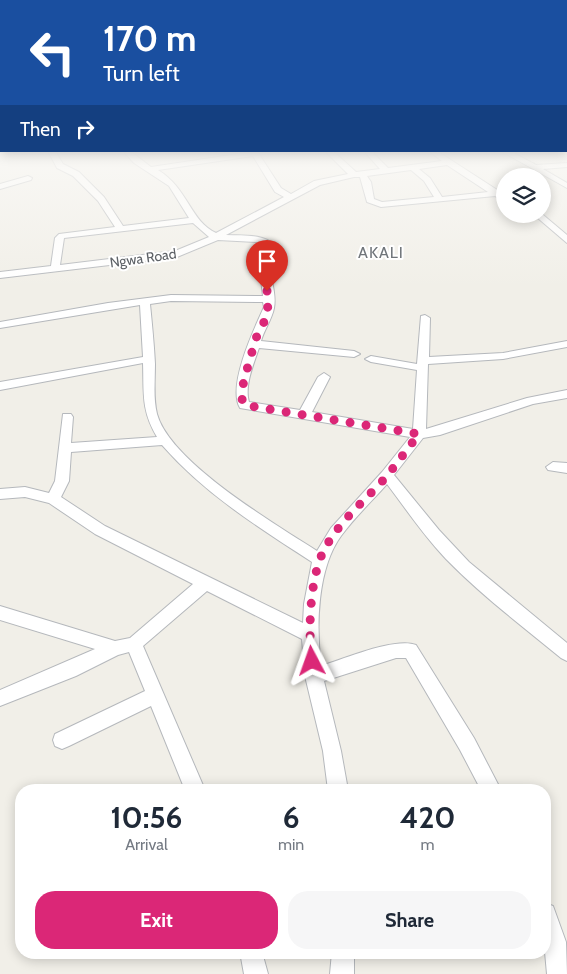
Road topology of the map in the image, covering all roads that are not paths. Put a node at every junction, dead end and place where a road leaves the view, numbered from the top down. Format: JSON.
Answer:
{"nodes":[{"id":1,"x":99,"y":196,"type":"edge"},
{"id":2,"x":180,"y":196,"type":"edge"},
{"id":3,"x":369,"y":196,"type":"edge"},
{"id":4,"x":437,"y":196,"type":"edge"},
{"id":5,"x":467,"y":196,"type":"edge"},
{"id":6,"x":290,"y":197,"type":"edge"},
{"id":7,"x":439,"y":199,"type":"junction"},
{"id":8,"x":196,"y":220,"type":"junction"},
{"id":9,"x":547,"y":223,"type":"edge"},
{"id":10,"x":121,"y":229,"type":"junction"},
{"id":11,"x":216,"y":237,"type":"junction"},
{"id":12,"x":567,"y":240,"type":"edge"},
{"id":13,"x":55,"y":269,"type":"junction"},
{"id":14,"x":0,"y":275,"type":"edge"},
{"id":15,"x":269,"y":299,"type":"junction"},
{"id":16,"x":145,"y":300,"type":"junction"},
{"id":17,"x":425,"y":318,"type":"dead end"},
{"id":18,"x":0,"y":325,"type":"edge"},
{"id":19,"x":255,"y":344,"type":"junction"},
{"id":20,"x":567,"y":344,"type":"edge"},
{"id":21,"x":354,"y":354,"type":"dead end"},
{"id":22,"x":149,"y":359,"type":"junction"},
{"id":23,"x":371,"y":359,"type":"dead end"},
{"id":24,"x":423,"y":365,"type":"junction"},
{"id":25,"x":324,"y":376,"type":"dead end"},
{"id":26,"x":0,"y":386,"type":"edge"},
{"id":27,"x":567,"y":394,"type":"edge"},
{"id":28,"x":304,"y":415,"type":"junction"},
{"id":29,"x":67,"y":416,"type":"dead end"},
{"id":30,"x":419,"y":434,"type":"junction"},
{"id":31,"x":166,"y":440,"type":"junction"},
{"id":32,"x":64,"y":448,"type":"junction"},
{"id":33,"x":553,"y":467,"type":"dead end"},
{"id":34,"x":567,"y":468,"type":"edge"},
{"id":35,"x":387,"y":475,"type":"junction"},
{"id":36,"x":0,"y":494,"type":"edge"},
{"id":37,"x":53,"y":498,"type":"junction"},
{"id":38,"x":320,"y":560,"type":"junction"},
{"id":39,"x":205,"y":583,"type":"junction"},
{"id":40,"x":0,"y":613,"type":"edge"},
{"id":41,"x":310,"y":635,"type":"junction"},
{"id":42,"x":134,"y":644,"type":"junction"},
{"id":43,"x":115,"y":648,"type":"junction"},
{"id":44,"x":567,"y":652,"type":"edge"},
{"id":45,"x":314,"y":676,"type":"junction"},
{"id":46,"x":154,"y":696,"type":"junction"},
{"id":47,"x":0,"y":698,"type":"edge"},
{"id":48,"x":62,"y":740,"type":"dead end"},
{"id":49,"x":191,"y":784,"type":"edge"},
{"id":50,"x":337,"y":784,"type":"edge"},
{"id":51,"x":488,"y":784,"type":"edge"},
{"id":52,"x":551,"y":931,"type":"edge"},
{"id":53,"x":253,"y":959,"type":"edge"},
{"id":54,"x":342,"y":959,"type":"edge"},
{"id":55,"x":256,"y":974,"type":"edge"},
{"id":56,"x":342,"y":974,"type":"edge"},
{"id":57,"x":559,"y":974,"type":"edge"}],
"edges":[{"from":1,"to":10,"type":"street"},
{"from":2,"to":8,"type":"street"},
{"from":3,"to":7,"type":"street"},
{"from":4,"to":7,"type":"street"},
{"from":5,"to":7,"type":"street"},
{"from":6,"to":11,"type":"street","name":"Ngwa Road"},
{"from":8,"to":10,"type":"street"},
{"from":8,"to":11,"type":"street"},
{"from":9,"to":12,"type":"street"},
{"from":10,"to":13,"type":"street"},
{"from":11,"to":13,"type":"street","name":"Ngwa Road"},
{"from":11,"to":15,"type":"street"},
{"from":13,"to":14,"type":"street","name":"Ngwa Road"},
{"from":15,"to":16,"type":"street"},
{"from":15,"to":19,"type":"street"},
{"from":16,"to":18,"type":"street"},
{"from":16,"to":22,"type":"street"},
{"from":17,"to":24,"type":"street"},
{"from":19,"to":21,"type":"street"},
{"from":19,"to":28,"type":"street"},
{"from":20,"to":24,"type":"street"},
{"from":22,"to":26,"type":"street"},
{"from":22,"to":31,"type":"street"},
{"from":23,"to":24,"type":"street"},
{"from":24,"to":30,"type":"street"},
{"from":25,"to":28,"type":"street"},
{"from":27,"to":30,"type":"street"},
{"from":28,"to":30,"type":"street"},
{"from":29,"to":32,"type":"street"},
{"from":30,"to":35,"type":"street"},
{"from":31,"to":32,"type":"street"},
{"from":31,"to":38,"type":"street"},
{"from":32,"to":37,"type":"street"},
{"from":33,"to":34,"type":"street"},
{"from":35,"to":38,"type":"street"},
{"from":35,"to":44,"type":"street"},
{"from":36,"to":37,"type":"street"},
{"from":37,"to":39,"type":"street"},
{"from":38,"to":41,"type":"street"},
{"from":39,"to":41,"type":"street"},
{"from":39,"to":42,"type":"street"},
{"from":40,"to":43,"type":"street"},
{"from":41,"to":45,"type":"street"},
{"from":42,"to":43,"type":"street"},
{"from":42,"to":46,"type":"street"},
{"from":43,"to":47,"type":"street"},
{"from":45,"to":50,"type":"street"},
{"from":45,"to":51,"type":"street"},
{"from":46,"to":48,"type":"street"},
{"from":46,"to":49,"type":"street"},
{"from":52,"to":57,"type":"street"},
{"from":53,"to":55,"type":"street"},
{"from":54,"to":56,"type":"street"}]}
